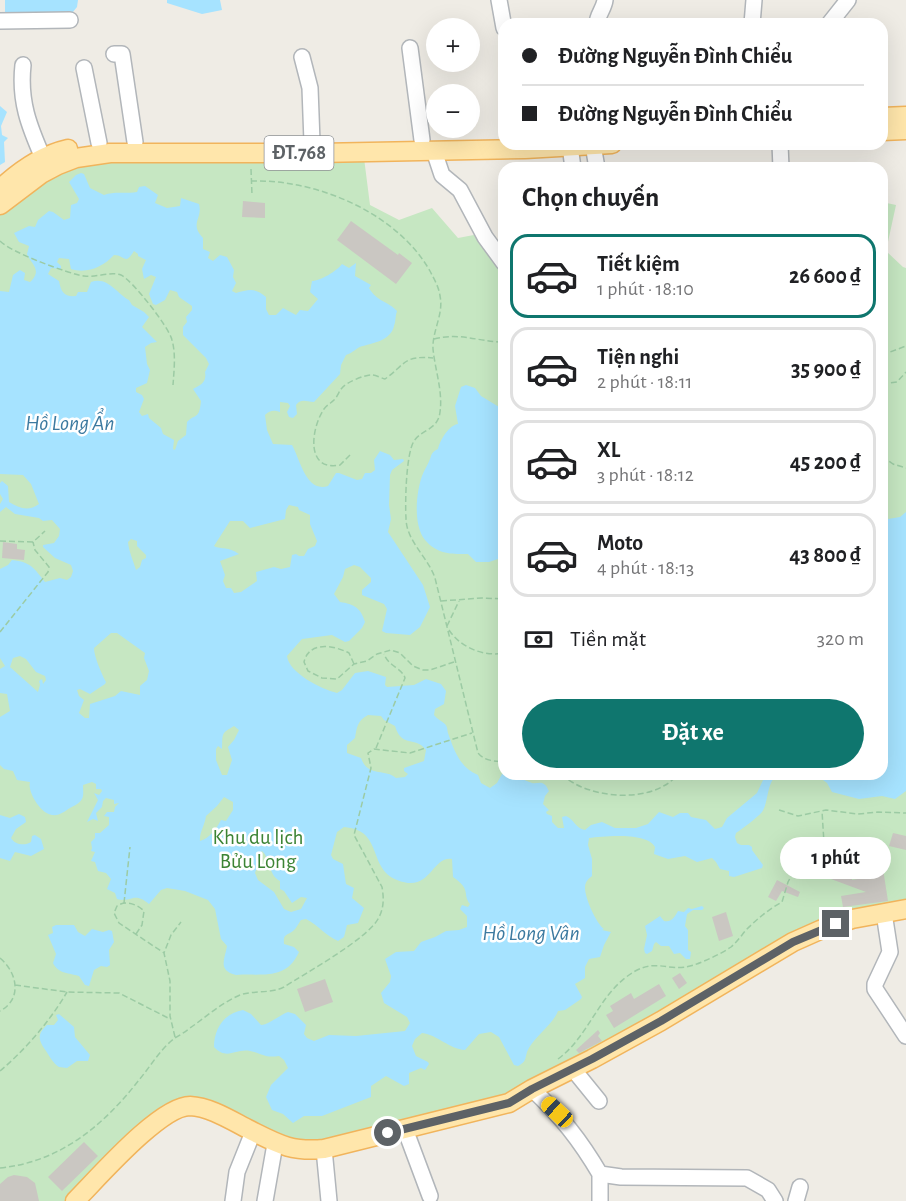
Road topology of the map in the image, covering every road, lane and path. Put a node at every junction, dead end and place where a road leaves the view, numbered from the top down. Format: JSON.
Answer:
{"nodes":[{"id":1,"x":499,"y":0,"type":"edge"},
{"id":2,"x":605,"y":0,"type":"edge"},
{"id":3,"x":754,"y":0,"type":"edge"},
{"id":4,"x":848,"y":0,"type":"edge"},
{"id":5,"x":502,"y":18,"type":"edge"},
{"id":6,"x":598,"y":18,"type":"edge"},
{"id":7,"x":752,"y":18,"type":"edge"},
{"id":8,"x":834,"y":18,"type":"edge"},
{"id":9,"x":70,"y":20,"type":"dead end"},
{"id":10,"x":0,"y":21,"type":"edge"},
{"id":11,"x":410,"y":48,"type":"dead end"},
{"id":12,"x":114,"y":54,"type":"dead end"},
{"id":13,"x":302,"y":57,"type":"dead end"},
{"id":14,"x":23,"y":65,"type":"dead end"},
{"id":15,"x":84,"y":68,"type":"dead end"},
{"id":16,"x":906,"y":116,"type":"edge"},
{"id":17,"x":888,"y":117,"type":"edge"},
{"id":18,"x":906,"y":130,"type":"edge"},
{"id":19,"x":888,"y":131,"type":"edge"},
{"id":20,"x":498,"y":138,"type":"edge"},
{"id":21,"x":135,"y":142,"type":"junction"},
{"id":22,"x":312,"y":142,"type":"junction"},
{"id":23,"x":99,"y":143,"type":"junction"},
{"id":24,"x":428,"y":145,"type":"junction"},
{"id":25,"x":498,"y":146,"type":"edge"},
{"id":26,"x":251,"y":153,"type":"junction"},
{"id":27,"x":43,"y":158,"type":"junction"},
{"id":28,"x":251,"y":181,"type":"junction"},
{"id":29,"x":0,"y":189,"type":"edge"},
{"id":30,"x":252,"y":195,"type":"dead end"},
{"id":31,"x":0,"y":205,"type":"edge"},
{"id":32,"x":0,"y":241,"type":"edge"},
{"id":33,"x":498,"y":255,"type":"edge"},
{"id":34,"x":434,"y":340,"type":"junction"},
{"id":35,"x":498,"y":342,"type":"edge"},
{"id":36,"x":906,"y":346,"type":"edge"},
{"id":37,"x":888,"y":353,"type":"edge"},
{"id":38,"x":434,"y":358,"type":"junction"},
{"id":39,"x":906,"y":372,"type":"edge"},
{"id":40,"x":888,"y":383,"type":"edge"},
{"id":41,"x":173,"y":386,"type":"dead end"},
{"id":42,"x":350,"y":455,"type":"dead end"},
{"id":43,"x":888,"y":460,"type":"edge"},
{"id":44,"x":906,"y":468,"type":"edge"},
{"id":45,"x":45,"y":531,"type":"dead end"},
{"id":46,"x":0,"y":541,"type":"edge"},
{"id":47,"x":33,"y":542,"type":"junction"},
{"id":48,"x":460,"y":599,"type":"junction"},
{"id":49,"x":498,"y":599,"type":"edge"},
{"id":50,"x":440,"y":602,"type":"junction"},
{"id":51,"x":446,"y":626,"type":"junction"},
{"id":52,"x":0,"y":632,"type":"edge"},
{"id":53,"x":384,"y":653,"type":"junction"},
{"id":54,"x":498,"y":654,"type":"edge"},
{"id":55,"x":455,"y":662,"type":"junction"},
{"id":56,"x":354,"y":664,"type":"junction"},
{"id":57,"x":472,"y":733,"type":"junction"},
{"id":58,"x":376,"y":749,"type":"junction"},
{"id":59,"x":498,"y":761,"type":"edge"},
{"id":60,"x":572,"y":780,"type":"edge"},
{"id":61,"x":671,"y":780,"type":"edge"},
{"id":62,"x":779,"y":810,"type":"dead end"},
{"id":63,"x":822,"y":811,"type":"junction"},
{"id":64,"x":906,"y":813,"type":"edge"},
{"id":65,"x":130,"y":847,"type":"dead end"},
{"id":66,"x":124,"y":904,"type":"junction"},
{"id":67,"x":906,"y":909,"type":"edge"},
{"id":68,"x":884,"y":913,"type":"junction"},
{"id":69,"x":181,"y":922,"type":"dead end"},
{"id":70,"x":136,"y":934,"type":"junction"},
{"id":71,"x":164,"y":953,"type":"junction"},
{"id":72,"x":0,"y":958,"type":"edge"},
{"id":73,"x":15,"y":985,"type":"junction"},
{"id":74,"x":67,"y":992,"type":"junction"},
{"id":75,"x":0,"y":1011,"type":"edge"},
{"id":76,"x":170,"y":1019,"type":"junction"},
{"id":77,"x":906,"y":1036,"type":"edge"},
{"id":78,"x":175,"y":1038,"type":"junction"},
{"id":79,"x":555,"y":1062,"type":"dead end"},
{"id":80,"x":573,"y":1069,"type":"junction"},
{"id":81,"x":0,"y":1071,"type":"edge"},
{"id":82,"x":532,"y":1089,"type":"junction"},
{"id":83,"x":598,"y":1101,"type":"dead end"},
{"id":84,"x":405,"y":1129,"type":"junction"},
{"id":85,"x":253,"y":1132,"type":"junction"},
{"id":86,"x":275,"y":1144,"type":"junction"},
{"id":87,"x":324,"y":1149,"type":"junction"},
{"id":88,"x":0,"y":1168,"type":"edge"},
{"id":89,"x":600,"y":1174,"type":"junction"},
{"id":90,"x":430,"y":1196,"type":"dead end"},
{"id":91,"x":75,"y":1201,"type":"edge"},
{"id":92,"x":233,"y":1201,"type":"edge"},
{"id":93,"x":265,"y":1201,"type":"edge"},
{"id":94,"x":329,"y":1201,"type":"edge"},
{"id":95,"x":600,"y":1201,"type":"edge"},
{"id":96,"x":776,"y":1201,"type":"edge"}],
"edges":[{"from":1,"to":5,"type":"street"},
{"from":2,"to":6,"type":"street"},
{"from":3,"to":7,"type":"street"},
{"from":4,"to":8,"type":"street"},
{"from":9,"to":10,"type":"street"},
{"from":11,"to":24,"type":"street"},
{"from":12,"to":21,"type":"street"},
{"from":13,"to":22,"type":"street"},
{"from":14,"to":27,"type":"street"},
{"from":15,"to":23,"type":"street"},
{"from":16,"to":17,"type":"main road"},
{"from":18,"to":19,"type":"main road"},
{"from":20,"to":24,"type":"main road","number":"ĐT.768"},
{"from":21,"to":22,"type":"main road","number":"ĐT.768"},
{"from":21,"to":23,"type":"main road","number":"ĐT.768"},
{"from":22,"to":24,"type":"main road","number":"ĐT.768"},
{"from":23,"to":27,"type":"main road","number":"ĐT.768"},
{"from":24,"to":25,"type":"main road","number":"ĐT.768"},
{"from":24,"to":26,"type":"main road","number":"ĐT.768"},
{"from":24,"to":33,"type":"street"},
{"from":26,"to":28,"type":"path"},
{"from":26,"to":31,"type":"main road","number":"ĐT.768"},
{"from":27,"to":29,"type":"main road","number":"ĐT.768"},
{"from":28,"to":30,"type":"path"},
{"from":28,"to":34,"type":"path"},
{"from":32,"to":41,"type":"path"},
{"from":34,"to":35,"type":"path"},
{"from":34,"to":38,"type":"path"},
{"from":36,"to":37,"type":"path"},
{"from":38,"to":42,"type":"path"},
{"from":38,"to":50,"type":"path"},
{"from":39,"to":40,"type":"path"},
{"from":43,"to":44,"type":"path"},
{"from":45,"to":47,"type":"path"},
{"from":46,"to":47,"type":"path"},
{"from":47,"to":52,"type":"path"},
{"from":48,"to":49,"type":"path"},
{"from":48,"to":50,"type":"path"},
{"from":48,"to":51,"type":"path"},
{"from":50,"to":51,"type":"path"},
{"from":51,"to":54,"type":"path"},
{"from":51,"to":55,"type":"path"},
{"from":53,"to":55,"type":"path"},
{"from":53,"to":56,"type":"path"},
{"from":53,"to":58,"type":"path"},
{"from":55,"to":57,"type":"path"},
{"from":56,"to":56,"type":"path"},
{"from":57,"to":58,"type":"path"},
{"from":57,"to":59,"type":"path"},
{"from":58,"to":78,"type":"path"},
{"from":60,"to":61,"type":"path"},
{"from":62,"to":63,"type":"path"},
{"from":63,"to":64,"type":"path"},
{"from":63,"to":79,"type":"path"},
{"from":65,"to":66,"type":"path"},
{"from":66,"to":70,"type":"path"},
{"from":66,"to":70,"type":"path"},
{"from":67,"to":68,"type":"main road"},
{"from":68,"to":77,"type":"street"},
{"from":68,"to":80,"type":"main road"},
{"from":69,"to":71,"type":"path"},
{"from":70,"to":71,"type":"path"},
{"from":71,"to":76,"type":"path"},
{"from":72,"to":73,"type":"path"},
{"from":73,"to":74,"type":"path"},
{"from":73,"to":75,"type":"path"},
{"from":74,"to":76,"type":"path"},
{"from":74,"to":81,"type":"path"},
{"from":76,"to":78,"type":"path"},
{"from":78,"to":88,"type":"path"},
{"from":80,"to":82,"type":"main road"},
{"from":80,"to":83,"type":"street"},
{"from":82,"to":84,"type":"main road"},
{"from":82,"to":89,"type":"street"},
{"from":84,"to":87,"type":"main road"},
{"from":84,"to":90,"type":"street"},
{"from":85,"to":86,"type":"main road"},
{"from":85,"to":91,"type":"main road"},
{"from":85,"to":92,"type":"street"},
{"from":86,"to":87,"type":"main road"},
{"from":86,"to":93,"type":"street"},
{"from":87,"to":94,"type":"street"},
{"from":89,"to":95,"type":"street"},
{"from":89,"to":96,"type":"street"}]}
